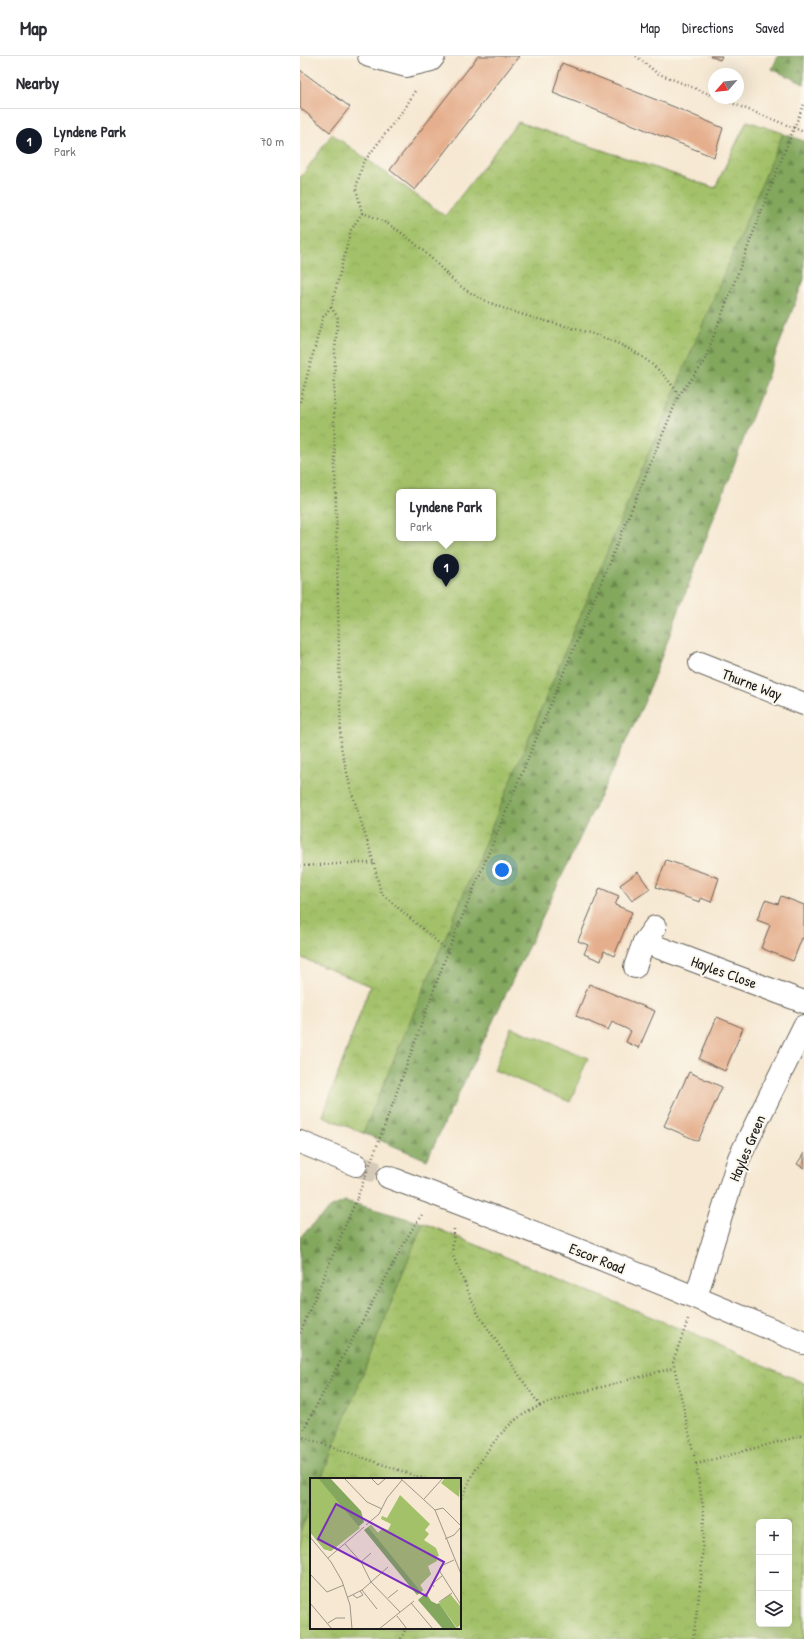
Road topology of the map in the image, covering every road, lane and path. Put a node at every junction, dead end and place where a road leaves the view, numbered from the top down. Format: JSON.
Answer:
{"nodes":[{"id":1,"x":369,"y":56,"type":"edge"},
{"id":2,"x":636,"y":56,"type":"edge"},
{"id":3,"x":432,"y":58,"type":"edge"},
{"id":4,"x":708,"y":94,"type":"edge"},
{"id":5,"x":734,"y":104,"type":"edge"},
{"id":6,"x":804,"y":104,"type":"edge"},
{"id":7,"x":804,"y":132,"type":"edge"},
{"id":8,"x":362,"y":213,"type":"junction"},
{"id":9,"x":331,"y":307,"type":"junction"},
{"id":10,"x":679,"y":395,"type":"junction"},
{"id":11,"x":300,"y":402,"type":"edge"},
{"id":12,"x":700,"y":663,"type":"dead end"},
{"id":13,"x":804,"y":704,"type":"edge"},
{"id":14,"x":373,"y":863,"type":"junction"},
{"id":15,"x":300,"y":866,"type":"edge"},
{"id":16,"x":448,"y":951,"type":"junction"},
{"id":17,"x":635,"y":967,"type":"dead end"},
{"id":18,"x":804,"y":1002,"type":"edge"},
{"id":19,"x":804,"y":1026,"type":"edge"},
{"id":20,"x":300,"y":1142,"type":"edge"},
{"id":21,"x":356,"y":1165,"type":"tunnel mouth"},
{"id":22,"x":388,"y":1177,"type":"tunnel mouth"},
{"id":23,"x":435,"y":1194,"type":"junction"},
{"id":24,"x":456,"y":1202,"type":"junction"},
{"id":25,"x":696,"y":1297,"type":"junction"},
{"id":26,"x":300,"y":1333,"type":"edge"},
{"id":27,"x":804,"y":1343,"type":"edge"},
{"id":28,"x":674,"y":1368,"type":"junction"},
{"id":29,"x":540,"y":1406,"type":"junction"},
{"id":30,"x":804,"y":1434,"type":"edge"},
{"id":31,"x":300,"y":1436,"type":"edge"},
{"id":32,"x":696,"y":1464,"type":"junction"},
{"id":33,"x":422,"y":1478,"type":"edge"},
{"id":34,"x":461,"y":1491,"type":"edge"},
{"id":35,"x":464,"y":1492,"type":"junction"},
{"id":36,"x":461,"y":1500,"type":"edge"},
{"id":37,"x":406,"y":1629,"type":"edge"},
{"id":38,"x":401,"y":1639,"type":"edge"},
{"id":39,"x":693,"y":1639,"type":"edge"}],
"edges":[{"from":1,"to":3,"type":"street"},
{"from":2,"to":4,"type":"path"},
{"from":3,"to":8,"type":"path"},
{"from":5,"to":7,"type":"path"},
{"from":6,"to":10,"type":"path","bridge":true},
{"from":8,"to":9,"type":"path"},
{"from":8,"to":10,"type":"path"},
{"from":9,"to":11,"type":"path"},
{"from":9,"to":14,"type":"path"},
{"from":10,"to":16,"type":"path"},
{"from":12,"to":13,"type":"street","name":"Thurne Way"},
{"from":14,"to":15,"type":"path"},
{"from":14,"to":16,"type":"path"},
{"from":16,"to":26,"type":"path","bridge":true},
{"from":17,"to":18,"type":"street","name":"Hayles Close"},
{"from":19,"to":25,"type":"street","name":"Hayles Green"},
{"from":20,"to":21,"type":"street"},
{"from":22,"to":23,"type":"street","name":"Escor Road"},
{"from":23,"to":24,"type":"street","name":"Escor Road"},
{"from":23,"to":31,"type":"path"},
{"from":24,"to":25,"type":"street","name":"Escor Road"},
{"from":24,"to":29,"type":"path"},
{"from":25,"to":27,"type":"street","name":"Escor Road"},
{"from":25,"to":28,"type":"path"},
{"from":28,"to":29,"type":"path"},
{"from":28,"to":32,"type":"path"},
{"from":29,"to":35,"type":"path"},
{"from":30,"to":32,"type":"path"},
{"from":31,"to":33,"type":"path"},
{"from":32,"to":39,"type":"path"},
{"from":34,"to":35,"type":"path"},
{"from":35,"to":36,"type":"path"},
{"from":37,"to":38,"type":"path"}]}
